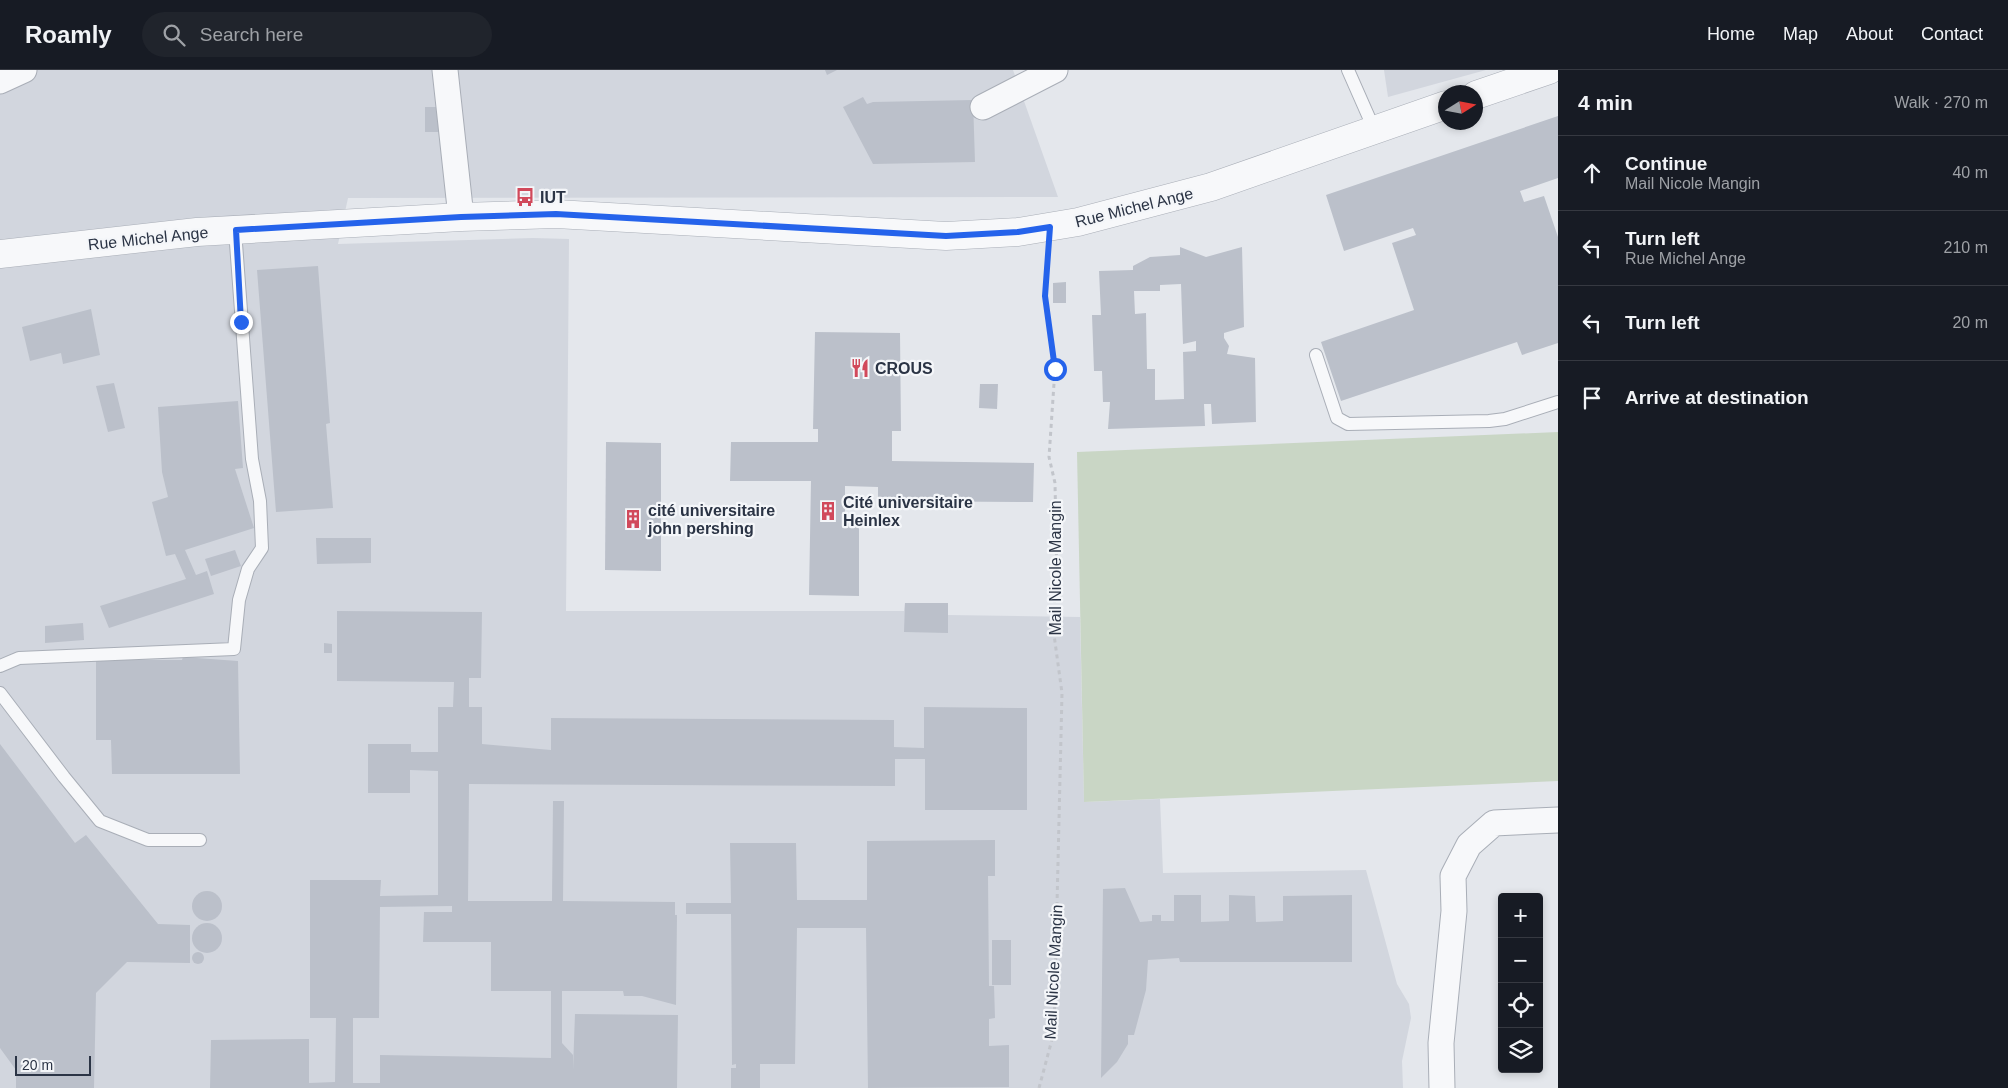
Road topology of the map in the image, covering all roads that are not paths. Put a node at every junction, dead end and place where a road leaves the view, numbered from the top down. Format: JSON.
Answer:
{"nodes":[{"id":1,"x":24,"y":70,"type":"edge"},
{"id":2,"x":445,"y":70,"type":"edge"},
{"id":3,"x":1055,"y":70,"type":"edge"},
{"id":4,"x":1348,"y":70,"type":"edge"},
{"id":5,"x":1548,"y":70,"type":"edge"},
{"id":6,"x":0,"y":80,"type":"edge"},
{"id":7,"x":1483,"y":93,"type":"edge"},
{"id":8,"x":983,"y":107,"type":"dead end"},
{"id":9,"x":1438,"y":108,"type":"edge"},
{"id":10,"x":1374,"y":129,"type":"junction"},
{"id":11,"x":461,"y":217,"type":"junction"},
{"id":12,"x":236,"y":230,"type":"junction"},
{"id":13,"x":0,"y":254,"type":"edge"},
{"id":14,"x":1316,"y":354,"type":"dead end"},
{"id":15,"x":1558,"y":402,"type":"edge"},
{"id":16,"x":0,"y":666,"type":"edge"},
{"id":17,"x":0,"y":693,"type":"edge"},
{"id":18,"x":1558,"y":820,"type":"edge"},
{"id":19,"x":200,"y":840,"type":"dead end"},
{"id":20,"x":1442,"y":1088,"type":"edge"}],
"edges":[{"from":1,"to":6,"type":"street"},
{"from":2,"to":11,"type":"street"},
{"from":3,"to":8,"type":"street"},
{"from":4,"to":10,"type":"lane"},
{"from":5,"to":7,"type":"street"},
{"from":9,"to":10,"type":"street","name":"Rue Michel Ange"},
{"from":10,"to":11,"type":"street","name":"Rue Michel Ange"},
{"from":11,"to":12,"type":"street","name":"Rue Michel Ange"},
{"from":12,"to":13,"type":"street","name":"Rue Michel Ange"},
{"from":12,"to":16,"type":"lane"},
{"from":14,"to":15,"type":"lane"},
{"from":17,"to":19,"type":"lane"},
{"from":18,"to":20,"type":"street"}]}
